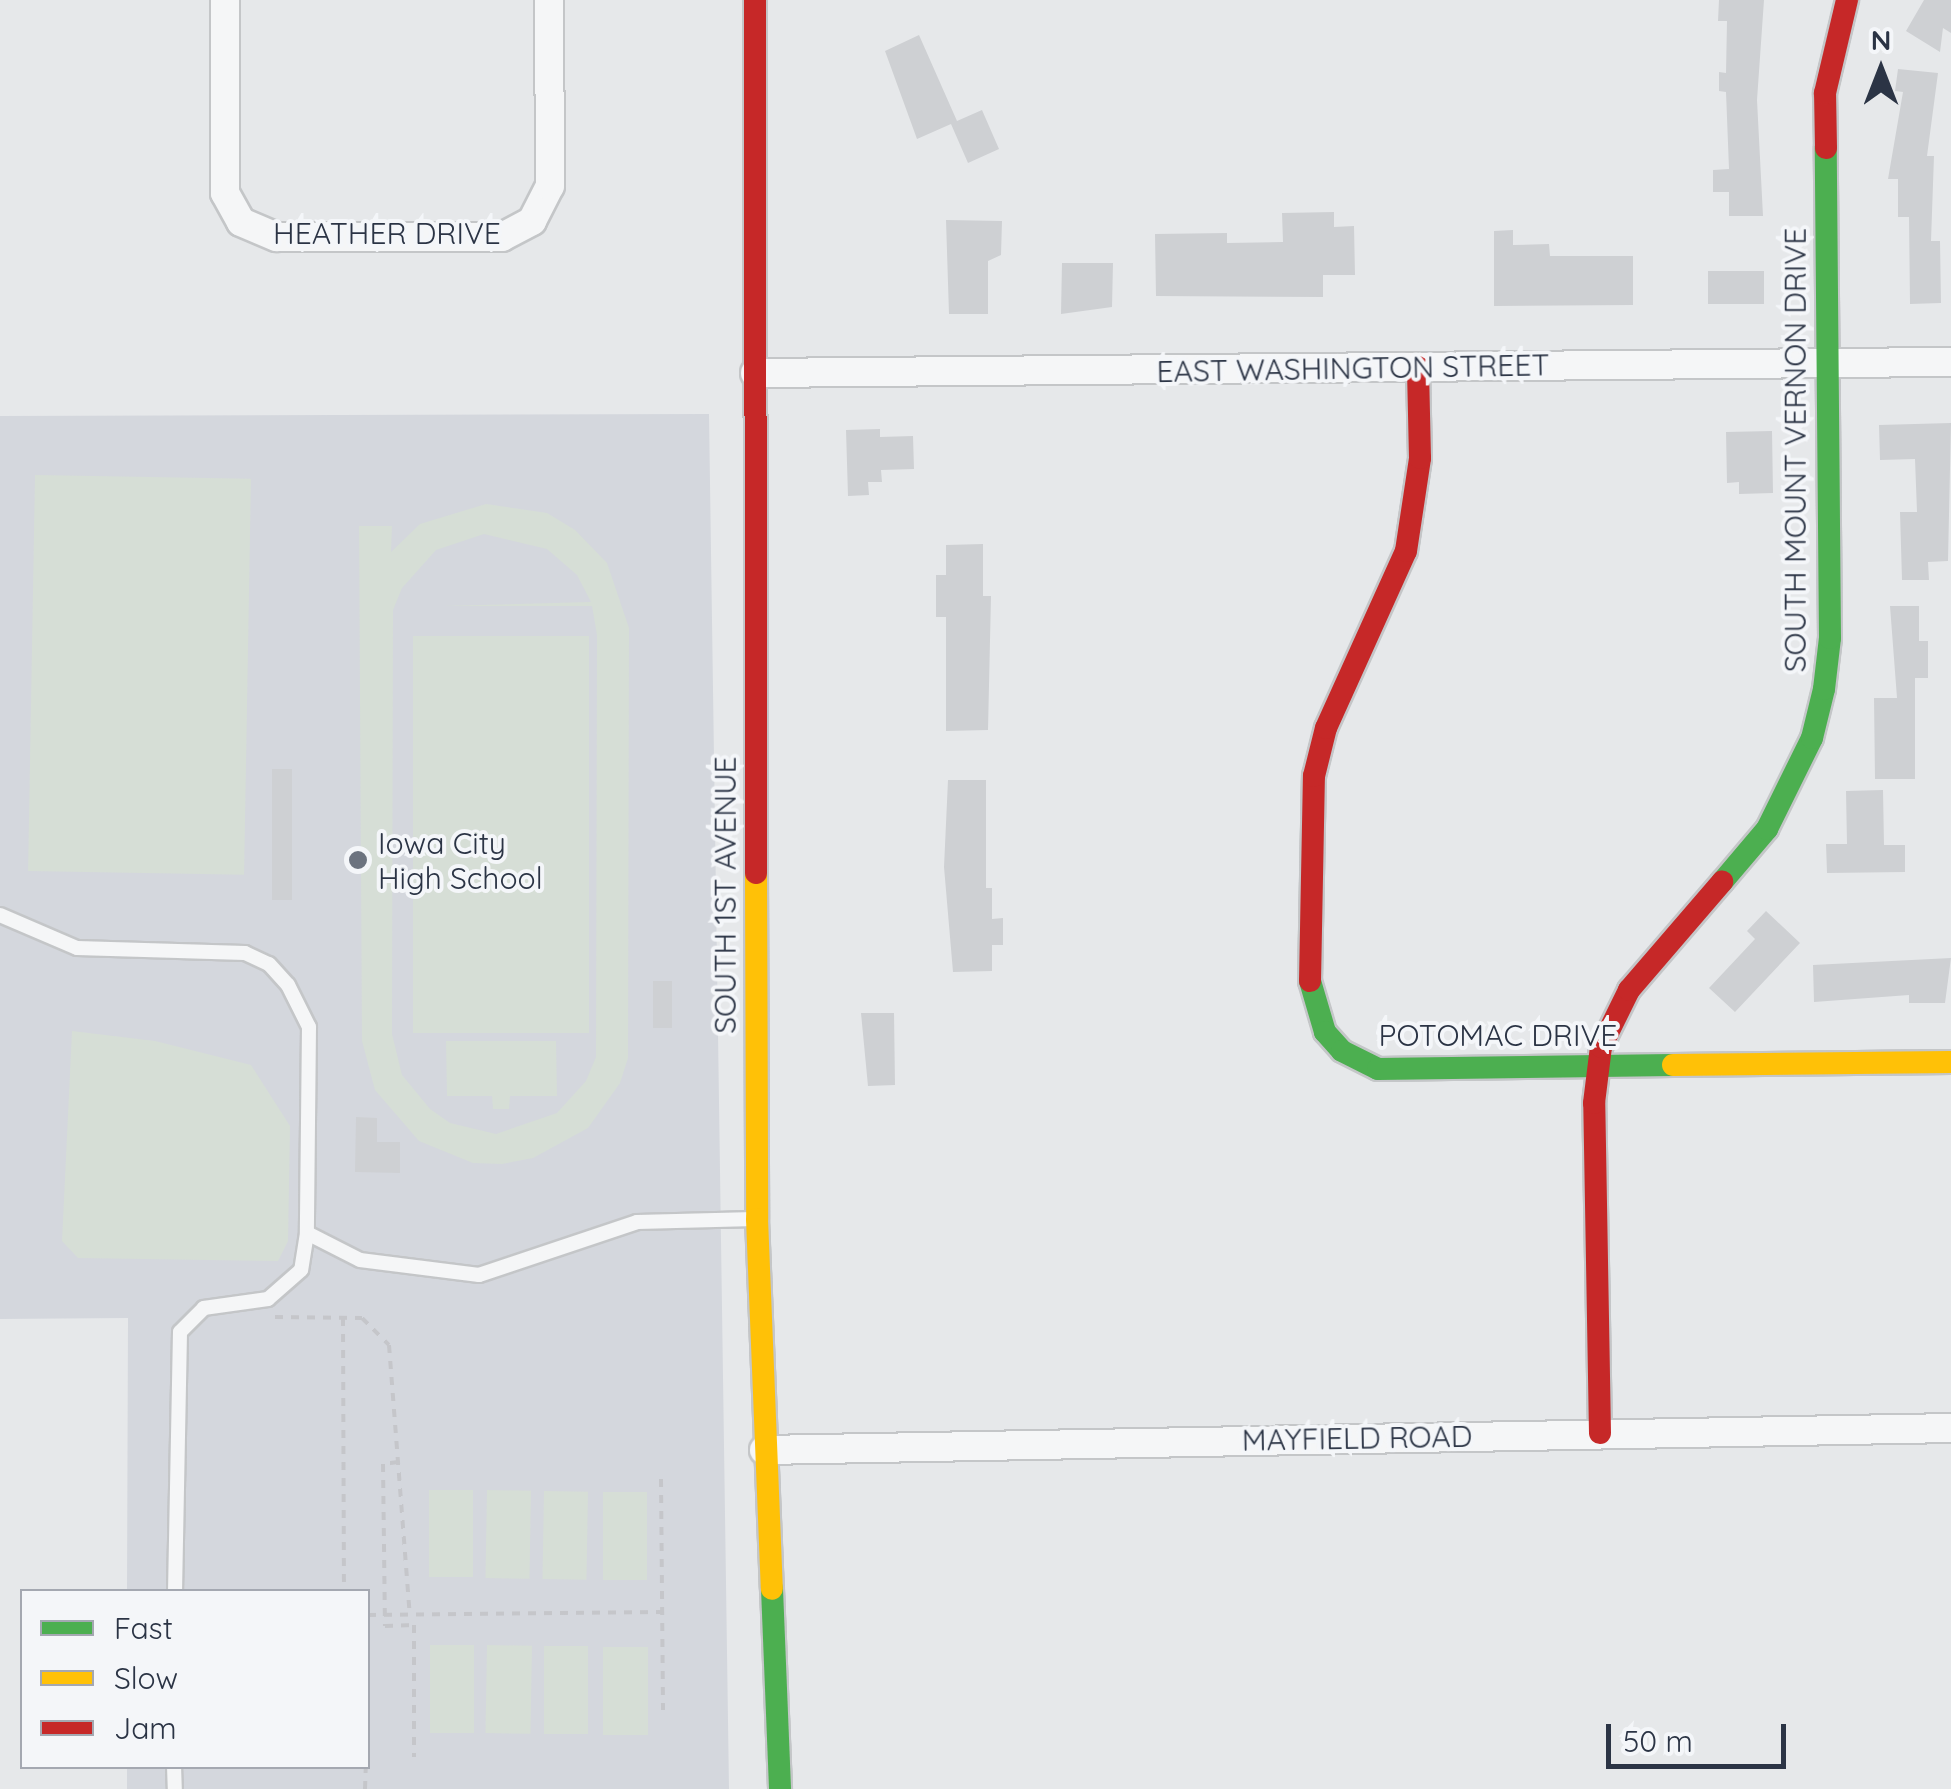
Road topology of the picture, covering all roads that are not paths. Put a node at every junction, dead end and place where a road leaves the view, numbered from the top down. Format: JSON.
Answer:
{"nodes":[{"id":1,"x":225,"y":0,"type":"edge"},
{"id":2,"x":548,"y":0,"type":"edge"},
{"id":3,"x":756,"y":0,"type":"edge"},
{"id":4,"x":1847,"y":0,"type":"edge"},
{"id":5,"x":1951,"y":362,"type":"edge"},
{"id":6,"x":1827,"y":363,"type":"junction"},
{"id":7,"x":1418,"y":367,"type":"junction"},
{"id":8,"x":756,"y":373,"type":"junction"},
{"id":9,"x":0,"y":915,"type":"edge"},
{"id":10,"x":1951,"y":1062,"type":"edge"},
{"id":11,"x":1596,"y":1066,"type":"junction"},
{"id":12,"x":757,"y":1219,"type":"junction"},
{"id":13,"x":307,"y":1233,"type":"junction"},
{"id":14,"x":1951,"y":1428,"type":"edge"},
{"id":15,"x":1600,"y":1433,"type":"junction"},
{"id":16,"x":764,"y":1450,"type":"junction"},
{"id":17,"x":175,"y":1589,"type":"edge"},
{"id":18,"x":780,"y":1789,"type":"edge"}],
"edges":[{"from":1,"to":2,"type":"street","name":"HEATHER DRIVE"},
{"from":3,"to":8,"type":"street","name":"SOUTH 1ST AVENUE"},
{"from":4,"to":6,"type":"street","name":"SOUTH MOUNT VERNON DRIVE"},
{"from":5,"to":6,"type":"street","name":"EAST WASHINGTON STREET"},
{"from":6,"to":7,"type":"street","name":"EAST WASHINGTON STREET"},
{"from":6,"to":11,"type":"street","name":"SOUTH MOUNT VERNON DRIVE"},
{"from":7,"to":8,"type":"street","name":"EAST WASHINGTON STREET"},
{"from":7,"to":11,"type":"street","name":"POTOMAC DRIVE"},
{"from":8,"to":12,"type":"street","name":"SOUTH 1ST AVENUE"},
{"from":9,"to":13,"type":"lane"},
{"from":10,"to":11,"type":"street","name":"POTOMAC DRIVE"},
{"from":11,"to":15,"type":"street","name":"SOUTH MOUNT VERNON DRIVE"},
{"from":12,"to":13,"type":"lane"},
{"from":12,"to":16,"type":"street","name":"SOUTH 1ST AVENUE"},
{"from":13,"to":17,"type":"lane"},
{"from":14,"to":15,"type":"street","name":"MAYFIELD ROAD"},
{"from":15,"to":16,"type":"street","name":"MAYFIELD ROAD"},
{"from":16,"to":18,"type":"street","name":"SOUTH 1ST AVENUE"}]}
